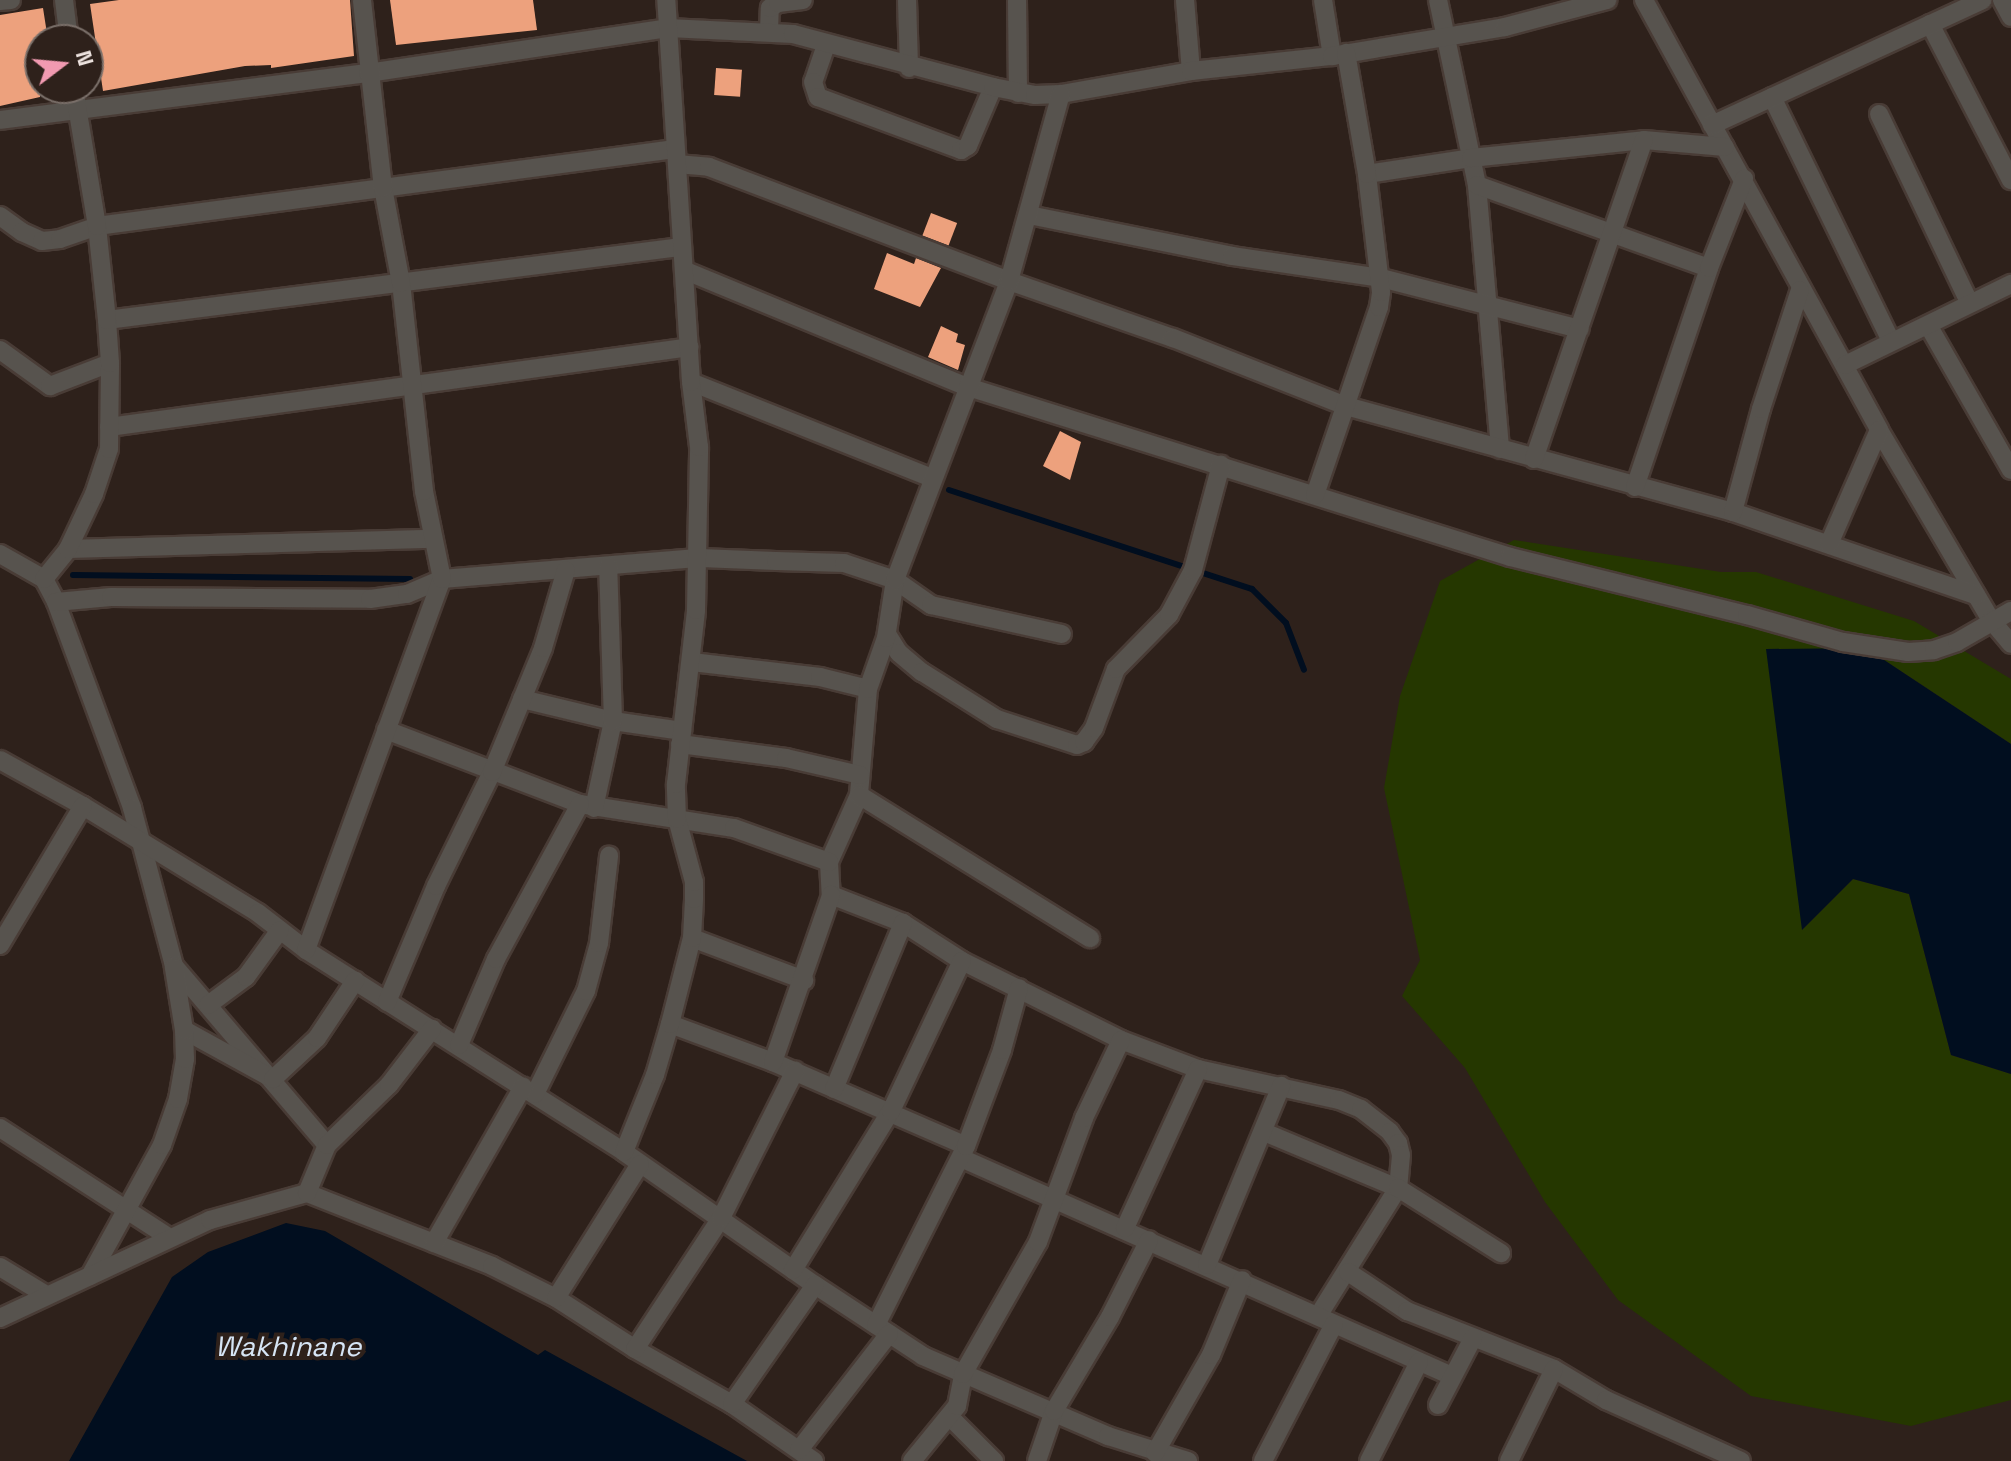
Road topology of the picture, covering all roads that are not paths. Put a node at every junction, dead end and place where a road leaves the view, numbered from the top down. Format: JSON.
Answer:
{"nodes":[{"id":1,"x":11,"y":0,"type":"edge"},
{"id":2,"x":64,"y":0,"type":"edge"},
{"id":3,"x":362,"y":0,"type":"edge"},
{"id":4,"x":666,"y":0,"type":"edge"},
{"id":5,"x":803,"y":0,"type":"edge"},
{"id":6,"x":907,"y":0,"type":"edge"},
{"id":7,"x":1017,"y":0,"type":"edge"},
{"id":8,"x":1185,"y":0,"type":"edge"},
{"id":9,"x":1323,"y":0,"type":"edge"},
{"id":10,"x":1438,"y":0,"type":"edge"},
{"id":11,"x":1607,"y":0,"type":"edge"},
{"id":12,"x":1644,"y":0,"type":"edge"},
{"id":13,"x":1982,"y":0,"type":"edge"},
{"id":14,"x":2002,"y":0,"type":"edge"},
{"id":15,"x":0,"y":1,"type":"edge"},
{"id":16,"x":2011,"y":17,"type":"edge"},
{"id":17,"x":67,"y":24,"type":"edge"},
{"id":18,"x":1930,"y":24,"type":"junction"},
{"id":19,"x":668,"y":28,"type":"junction"},
{"id":20,"x":769,"y":31,"type":"junction"},
{"id":21,"x":1446,"y":36,"type":"junction"},
{"id":22,"x":826,"y":45,"type":"junction"},
{"id":23,"x":1339,"y":54,"type":"junction"},
{"id":24,"x":909,"y":68,"type":"junction"},
{"id":25,"x":1191,"y":71,"type":"junction"},
{"id":26,"x":368,"y":73,"type":"junction"},
{"id":27,"x":993,"y":87,"type":"junction"},
{"id":28,"x":1018,"y":93,"type":"junction"},
{"id":29,"x":1061,"y":94,"type":"junction"},
{"id":30,"x":1772,"y":97,"type":"junction"},
{"id":31,"x":76,"y":104,"type":"edge"},
{"id":32,"x":77,"y":110,"type":"junction"},
{"id":33,"x":1879,"y":114,"type":"dead end"},
{"id":34,"x":0,"y":120,"type":"edge"},
{"id":35,"x":1712,"y":125,"type":"junction"},
{"id":36,"x":1644,"y":140,"type":"junction"},
{"id":37,"x":1725,"y":147,"type":"junction"},
{"id":38,"x":676,"y":157,"type":"junction"},
{"id":39,"x":1471,"y":158,"type":"junction"},
{"id":40,"x":1367,"y":174,"type":"junction"},
{"id":41,"x":1744,"y":179,"type":"junction"},
{"id":42,"x":2011,"y":180,"type":"edge"},
{"id":43,"x":1477,"y":185,"type":"junction"},
{"id":44,"x":383,"y":188,"type":"junction"},
{"id":45,"x":1029,"y":215,"type":"junction"},
{"id":46,"x":0,"y":216,"type":"edge"},
{"id":47,"x":97,"y":226,"type":"junction"},
{"id":48,"x":1610,"y":233,"type":"junction"},
{"id":49,"x":681,"y":247,"type":"junction"},
{"id":50,"x":1709,"y":268,"type":"junction"},
{"id":51,"x":686,"y":271,"type":"junction"},
{"id":52,"x":1381,"y":278,"type":"junction"},
{"id":53,"x":1009,"y":281,"type":"junction"},
{"id":54,"x":401,"y":283,"type":"junction"},
{"id":55,"x":2011,"y":284,"type":"edge"},
{"id":56,"x":1800,"y":290,"type":"junction"},
{"id":57,"x":1969,"y":302,"type":"junction"},
{"id":58,"x":1489,"y":305,"type":"junction"},
{"id":59,"x":107,"y":320,"type":"junction"},
{"id":60,"x":1928,"y":325,"type":"junction"},
{"id":61,"x":1580,"y":329,"type":"junction"},
{"id":62,"x":1891,"y":341,"type":"junction"},
{"id":63,"x":690,"y":347,"type":"junction"},
{"id":64,"x":0,"y":350,"type":"edge"},
{"id":65,"x":110,"y":363,"type":"junction"},
{"id":66,"x":1845,"y":365,"type":"junction"},
{"id":67,"x":691,"y":382,"type":"junction"},
{"id":68,"x":410,"y":386,"type":"junction"},
{"id":69,"x":968,"y":387,"type":"junction"},
{"id":70,"x":1346,"y":406,"type":"junction"},
{"id":71,"x":109,"y":427,"type":"junction"},
{"id":72,"x":1879,"y":430,"type":"junction"},
{"id":73,"x":1500,"y":449,"type":"junction"},
{"id":74,"x":1534,"y":459,"type":"junction"},
{"id":75,"x":1221,"y":465,"type":"junction"},
{"id":76,"x":2011,"y":470,"type":"edge"},
{"id":77,"x":932,"y":478,"type":"junction"},
{"id":78,"x":1635,"y":487,"type":"junction"},
{"id":79,"x":1315,"y":495,"type":"junction"},
{"id":80,"x":1733,"y":512,"type":"junction"},
{"id":81,"x":432,"y":539,"type":"junction"},
{"id":82,"x":1829,"y":544,"type":"junction"},
{"id":83,"x":68,"y":549,"type":"junction"},
{"id":84,"x":0,"y":554,"type":"edge"},
{"id":85,"x":700,"y":558,"type":"junction"},
{"id":86,"x":608,"y":566,"type":"junction"},
{"id":87,"x":566,"y":570,"type":"junction"},
{"id":88,"x":44,"y":579,"type":"junction"},
{"id":89,"x":442,"y":579,"type":"junction"},
{"id":90,"x":895,"y":580,"type":"junction"},
{"id":91,"x":1976,"y":595,"type":"junction"},
{"id":92,"x":56,"y":602,"type":"junction"},
{"id":93,"x":2011,"y":611,"type":"edge"},
{"id":94,"x":1991,"y":620,"type":"junction"},
{"id":95,"x":1062,"y":634,"type":"dead end"},
{"id":96,"x":886,"y":636,"type":"junction"},
{"id":97,"x":2011,"y":644,"type":"edge"},
{"id":98,"x":692,"y":662,"type":"junction"},
{"id":99,"x":868,"y":689,"type":"junction"},
{"id":100,"x":522,"y":699,"type":"junction"},
{"id":101,"x":613,"y":721,"type":"junction"},
{"id":102,"x":386,"y":730,"type":"junction"},
{"id":103,"x":681,"y":738,"type":"junction"},
{"id":104,"x":0,"y":760,"type":"edge"},
{"id":105,"x":492,"y":772,"type":"junction"},
{"id":106,"x":860,"y":775,"type":"junction"},
{"id":107,"x":859,"y":795,"type":"junction"},
{"id":108,"x":83,"y":806,"type":"junction"},
{"id":109,"x":587,"y":806,"type":"junction"},
{"id":110,"x":677,"y":819,"type":"junction"},
{"id":111,"x":139,"y":839,"type":"junction"},
{"id":112,"x":609,"y":856,"type":"dead end"},
{"id":113,"x":829,"y":862,"type":"junction"},
{"id":114,"x":831,"y":895,"type":"junction"},
{"id":115,"x":903,"y":923,"type":"junction"},
{"id":116,"x":280,"y":930,"type":"junction"},
{"id":117,"x":692,"y":938,"type":"junction"},
{"id":118,"x":1090,"y":938,"type":"dead end"},
{"id":119,"x":0,"y":945,"type":"edge"},
{"id":120,"x":306,"y":950,"type":"junction"},
{"id":121,"x":962,"y":961,"type":"junction"},
{"id":122,"x":174,"y":966,"type":"junction"},
{"id":123,"x":804,"y":980,"type":"junction"},
{"id":124,"x":355,"y":981,"type":"junction"},
{"id":125,"x":1019,"y":988,"type":"junction"},
{"id":126,"x":387,"y":1002,"type":"junction"},
{"id":127,"x":208,"y":1005,"type":"junction"},
{"id":128,"x":670,"y":1024,"type":"junction"},
{"id":129,"x":432,"y":1029,"type":"junction"},
{"id":130,"x":184,"y":1030,"type":"junction"},
{"id":131,"x":1121,"y":1040,"type":"junction"},
{"id":132,"x":459,"y":1045,"type":"junction"},
{"id":133,"x":773,"y":1062,"type":"junction"},
{"id":134,"x":1198,"y":1069,"type":"junction"},
{"id":135,"x":795,"y":1071,"type":"junction"},
{"id":136,"x":273,"y":1079,"type":"junction"},
{"id":137,"x":1281,"y":1086,"type":"junction"},
{"id":138,"x":834,"y":1089,"type":"junction"},
{"id":139,"x":529,"y":1090,"type":"junction"},
{"id":140,"x":891,"y":1111,"type":"junction"},
{"id":141,"x":0,"y":1128,"type":"edge"},
{"id":142,"x":1264,"y":1132,"type":"junction"},
{"id":143,"x":327,"y":1145,"type":"junction"},
{"id":144,"x":624,"y":1152,"type":"junction"},
{"id":145,"x":964,"y":1152,"type":"junction"},
{"id":146,"x":640,"y":1164,"type":"junction"},
{"id":147,"x":1398,"y":1188,"type":"junction"},
{"id":148,"x":307,"y":1193,"type":"junction"},
{"id":149,"x":1053,"y":1196,"type":"junction"},
{"id":150,"x":126,"y":1211,"type":"junction"},
{"id":151,"x":721,"y":1218,"type":"junction"},
{"id":152,"x":1125,"y":1228,"type":"junction"},
{"id":153,"x":170,"y":1238,"type":"junction"},
{"id":154,"x":1149,"y":1240,"type":"junction"},
{"id":155,"x":434,"y":1243,"type":"junction"},
{"id":156,"x":1501,"y":1253,"type":"dead end"},
{"id":157,"x":1207,"y":1265,"type":"junction"},
{"id":158,"x":0,"y":1267,"type":"edge"},
{"id":159,"x":793,"y":1270,"type":"junction"},
{"id":160,"x":1348,"y":1272,"type":"junction"},
{"id":161,"x":90,"y":1276,"type":"junction"},
{"id":162,"x":1242,"y":1280,"type":"junction"},
{"id":163,"x":815,"y":1285,"type":"junction"},
{"id":164,"x":46,"y":1295,"type":"junction"},
{"id":165,"x":556,"y":1298,"type":"junction"},
{"id":166,"x":0,"y":1318,"type":"edge"},
{"id":167,"x":1326,"y":1320,"type":"junction"},
{"id":168,"x":882,"y":1330,"type":"junction"},
{"id":169,"x":1473,"y":1338,"type":"junction"},
{"id":170,"x":635,"y":1349,"type":"junction"},
{"id":171,"x":1419,"y":1362,"type":"junction"},
{"id":172,"x":1554,"y":1369,"type":"junction"},
{"id":173,"x":963,"y":1374,"type":"junction"},
{"id":174,"x":1452,"y":1376,"type":"junction"},
{"id":175,"x":732,"y":1404,"type":"junction"},
{"id":176,"x":1438,"y":1405,"type":"dead end"},
{"id":177,"x":1054,"y":1411,"type":"junction"},
{"id":178,"x":951,"y":1418,"type":"junction"},
{"id":179,"x":1155,"y":1453,"type":"junction"},
{"id":180,"x":806,"y":1456,"type":"edge"},
{"id":181,"x":912,"y":1461,"type":"edge"},
{"id":182,"x":994,"y":1461,"type":"edge"},
{"id":183,"x":1037,"y":1461,"type":"edge"},
{"id":184,"x":1188,"y":1461,"type":"edge"},
{"id":185,"x":1263,"y":1461,"type":"edge"},
{"id":186,"x":1369,"y":1461,"type":"edge"},
{"id":187,"x":1509,"y":1461,"type":"edge"},
{"id":188,"x":1741,"y":1461,"type":"edge"}],
"edges":[{"from":1,"to":15,"type":"street"},
{"from":2,"to":17,"type":"street"},
{"from":3,"to":26,"type":"street"},
{"from":4,"to":19,"type":"street"},
{"from":5,"to":20,"type":"street"},
{"from":6,"to":24,"type":"street"},
{"from":7,"to":28,"type":"street"},
{"from":8,"to":25,"type":"street"},
{"from":9,"to":23,"type":"street"},
{"from":10,"to":21,"type":"street"},
{"from":11,"to":21,"type":"street"},
{"from":12,"to":35,"type":"street"},
{"from":13,"to":18,"type":"street"},
{"from":14,"to":16,"type":"street"},
{"from":18,"to":30,"type":"street"},
{"from":18,"to":42,"type":"street"},
{"from":19,"to":20,"type":"street"},
{"from":19,"to":26,"type":"street"},
{"from":19,"to":38,"type":"street"},
{"from":20,"to":22,"type":"street"},
{"from":21,"to":23,"type":"street"},
{"from":21,"to":39,"type":"street"},
{"from":22,"to":24,"type":"street"},
{"from":22,"to":27,"type":"street"},
{"from":23,"to":25,"type":"street"},
{"from":23,"to":40,"type":"street"},
{"from":24,"to":27,"type":"street"},
{"from":25,"to":29,"type":"street"},
{"from":26,"to":32,"type":"street"},
{"from":26,"to":44,"type":"street"},
{"from":27,"to":28,"type":"street"},
{"from":28,"to":29,"type":"street"},
{"from":29,"to":45,"type":"street"},
{"from":30,"to":35,"type":"street"},
{"from":30,"to":62,"type":"street"},
{"from":31,"to":32,"type":"street"},
{"from":32,"to":34,"type":"street"},
{"from":32,"to":47,"type":"street"},
{"from":33,"to":57,"type":"street"},
{"from":35,"to":37,"type":"street"},
{"from":36,"to":37,"type":"street"},
{"from":36,"to":39,"type":"street"},
{"from":36,"to":48,"type":"street"},
{"from":37,"to":41,"type":"street"},
{"from":38,"to":44,"type":"street"},
{"from":38,"to":49,"type":"street"},
{"from":38,"to":53,"type":"street"},
{"from":39,"to":40,"type":"street"},
{"from":39,"to":43,"type":"street"},
{"from":40,"to":52,"type":"street"},
{"from":41,"to":50,"type":"street"},
{"from":41,"to":56,"type":"street"},
{"from":43,"to":48,"type":"street"},
{"from":43,"to":58,"type":"street"},
{"from":44,"to":47,"type":"street"},
{"from":44,"to":54,"type":"street"},
{"from":45,"to":52,"type":"street"},
{"from":45,"to":53,"type":"street"},
{"from":46,"to":47,"type":"street"},
{"from":47,"to":59,"type":"street"},
{"from":48,"to":50,"type":"street"},
{"from":48,"to":61,"type":"street"},
{"from":49,"to":51,"type":"street"},
{"from":49,"to":54,"type":"street"},
{"from":50,"to":78,"type":"street"},
{"from":51,"to":63,"type":"street"},
{"from":51,"to":69,"type":"street"},
{"from":52,"to":58,"type":"street"},
{"from":52,"to":70,"type":"street"},
{"from":53,"to":69,"type":"street"},
{"from":53,"to":70,"type":"street"},
{"from":54,"to":59,"type":"street"},
{"from":54,"to":68,"type":"street"},
{"from":55,"to":57,"type":"street"},
{"from":56,"to":66,"type":"street"},
{"from":56,"to":80,"type":"street"},
{"from":57,"to":60,"type":"street"},
{"from":58,"to":61,"type":"street"},
{"from":58,"to":73,"type":"street"},
{"from":59,"to":65,"type":"street"},
{"from":60,"to":62,"type":"street"},
{"from":60,"to":76,"type":"street"},
{"from":61,"to":74,"type":"street"},
{"from":62,"to":66,"type":"street"},
{"from":63,"to":67,"type":"street"},
{"from":63,"to":68,"type":"street"},
{"from":64,"to":65,"type":"street"},
{"from":65,"to":71,"type":"street"},
{"from":66,"to":72,"type":"street"},
{"from":67,"to":77,"type":"street"},
{"from":67,"to":85,"type":"street"},
{"from":68,"to":71,"type":"street"},
{"from":68,"to":81,"type":"street"},
{"from":69,"to":75,"type":"street"},
{"from":69,"to":77,"type":"street"},
{"from":70,"to":73,"type":"street"},
{"from":70,"to":79,"type":"street"},
{"from":71,"to":83,"type":"street"},
{"from":72,"to":82,"type":"street"},
{"from":72,"to":91,"type":"street"},
{"from":73,"to":74,"type":"street"},
{"from":74,"to":78,"type":"street"},
{"from":75,"to":79,"type":"street"},
{"from":75,"to":96,"type":"street"},
{"from":77,"to":90,"type":"street"},
{"from":78,"to":80,"type":"street"},
{"from":79,"to":94,"type":"street"},
{"from":80,"to":82,"type":"street"},
{"from":81,"to":83,"type":"street"},
{"from":81,"to":89,"type":"street"},
{"from":82,"to":91,"type":"street"},
{"from":83,"to":88,"type":"street"},
{"from":84,"to":88,"type":"street"},
{"from":85,"to":86,"type":"street"},
{"from":85,"to":90,"type":"street"},
{"from":85,"to":98,"type":"street"},
{"from":86,"to":87,"type":"street"},
{"from":86,"to":101,"type":"street"},
{"from":87,"to":89,"type":"street"},
{"from":87,"to":100,"type":"street"},
{"from":88,"to":92,"type":"street"},
{"from":89,"to":92,"type":"street"},
{"from":89,"to":102,"type":"street"},
{"from":90,"to":95,"type":"street"},
{"from":90,"to":96,"type":"street"},
{"from":91,"to":94,"type":"street"},
{"from":92,"to":111,"type":"street"},
{"from":93,"to":94,"type":"street"},
{"from":94,"to":97,"type":"street"},
{"from":96,"to":99,"type":"street"},
{"from":98,"to":99,"type":"street"},
{"from":98,"to":103,"type":"street"},
{"from":99,"to":106,"type":"street"},
{"from":100,"to":101,"type":"street"},
{"from":100,"to":105,"type":"street"},
{"from":101,"to":103,"type":"street"},
{"from":101,"to":109,"type":"street"},
{"from":102,"to":105,"type":"street"},
{"from":102,"to":120,"type":"street"},
{"from":103,"to":106,"type":"street"},
{"from":103,"to":110,"type":"street"},
{"from":104,"to":108,"type":"street"},
{"from":105,"to":109,"type":"street"},
{"from":105,"to":126,"type":"street"},
{"from":106,"to":107,"type":"street"},
{"from":107,"to":113,"type":"street"},
{"from":107,"to":118,"type":"street"},
{"from":108,"to":111,"type":"street"},
{"from":108,"to":119,"type":"street"},
{"from":109,"to":110,"type":"street"},
{"from":109,"to":132,"type":"street"},
{"from":110,"to":113,"type":"street"},
{"from":110,"to":117,"type":"street"},
{"from":111,"to":116,"type":"street"},
{"from":111,"to":122,"type":"street"},
{"from":112,"to":139,"type":"street"},
{"from":113,"to":114,"type":"street"},
{"from":114,"to":115,"type":"street"},
{"from":114,"to":123,"type":"street"},
{"from":115,"to":121,"type":"street"},
{"from":115,"to":138,"type":"street"},
{"from":116,"to":120,"type":"street"},
{"from":116,"to":127,"type":"street"},
{"from":117,"to":123,"type":"street"},
{"from":117,"to":128,"type":"street"},
{"from":120,"to":124,"type":"street"},
{"from":121,"to":125,"type":"street"},
{"from":121,"to":140,"type":"street"},
{"from":122,"to":127,"type":"street"},
{"from":122,"to":130,"type":"street"},
{"from":123,"to":133,"type":"street"},
{"from":124,"to":126,"type":"street"},
{"from":124,"to":136,"type":"street"},
{"from":125,"to":131,"type":"street"},
{"from":125,"to":145,"type":"street"},
{"from":126,"to":129,"type":"street"},
{"from":127,"to":136,"type":"street"},
{"from":128,"to":133,"type":"street"},
{"from":128,"to":144,"type":"street"},
{"from":129,"to":132,"type":"street"},
{"from":129,"to":143,"type":"street"},
{"from":130,"to":136,"type":"street"},
{"from":130,"to":150,"type":"street"},
{"from":131,"to":134,"type":"street"},
{"from":131,"to":149,"type":"street"},
{"from":132,"to":139,"type":"street"},
{"from":133,"to":135,"type":"street"},
{"from":134,"to":137,"type":"street"},
{"from":134,"to":152,"type":"street"},
{"from":135,"to":138,"type":"street"},
{"from":135,"to":151,"type":"street"},
{"from":136,"to":143,"type":"street"},
{"from":137,"to":142,"type":"street"},
{"from":137,"to":147,"type":"street"},
{"from":138,"to":140,"type":"street"},
{"from":139,"to":144,"type":"street"},
{"from":139,"to":155,"type":"street"},
{"from":140,"to":145,"type":"street"},
{"from":140,"to":159,"type":"street"},
{"from":141,"to":150,"type":"street"},
{"from":142,"to":147,"type":"street"},
{"from":142,"to":157,"type":"street"},
{"from":143,"to":148,"type":"street"},
{"from":144,"to":146,"type":"street"},
{"from":145,"to":149,"type":"street"},
{"from":145,"to":168,"type":"street"},
{"from":146,"to":151,"type":"street"},
{"from":146,"to":165,"type":"street"},
{"from":147,"to":156,"type":"street"},
{"from":147,"to":160,"type":"street"},
{"from":148,"to":153,"type":"street"},
{"from":148,"to":155,"type":"street"},
{"from":149,"to":152,"type":"street"},
{"from":149,"to":173,"type":"street"},
{"from":150,"to":153,"type":"street"},
{"from":150,"to":161,"type":"street"},
{"from":151,"to":159,"type":"street"},
{"from":151,"to":170,"type":"street"},
{"from":152,"to":154,"type":"street"},
{"from":153,"to":161,"type":"street"},
{"from":154,"to":157,"type":"street"},
{"from":154,"to":177,"type":"street"},
{"from":155,"to":165,"type":"street"},
{"from":157,"to":162,"type":"street"},
{"from":158,"to":164,"type":"street"},
{"from":159,"to":163,"type":"street"},
{"from":160,"to":167,"type":"street"},
{"from":160,"to":169,"type":"street"},
{"from":161,"to":164,"type":"street"},
{"from":162,"to":167,"type":"street"},
{"from":162,"to":179,"type":"street"},
{"from":163,"to":168,"type":"street"},
{"from":163,"to":175,"type":"street"},
{"from":164,"to":166,"type":"street"},
{"from":165,"to":170,"type":"street"},
{"from":167,"to":171,"type":"street"},
{"from":167,"to":185,"type":"street"},
{"from":168,"to":173,"type":"street"},
{"from":168,"to":180,"type":"street"},
{"from":169,"to":172,"type":"street"},
{"from":169,"to":174,"type":"street"},
{"from":170,"to":175,"type":"street"},
{"from":171,"to":174,"type":"street"},
{"from":171,"to":186,"type":"street"},
{"from":172,"to":187,"type":"street"},
{"from":172,"to":188,"type":"street"},
{"from":173,"to":177,"type":"street"},
{"from":173,"to":178,"type":"street"},
{"from":174,"to":176,"type":"street"},
{"from":175,"to":180,"type":"street"},
{"from":177,"to":179,"type":"street"},
{"from":177,"to":183,"type":"street"},
{"from":178,"to":181,"type":"street"},
{"from":178,"to":182,"type":"street"},
{"from":179,"to":184,"type":"street"}]}
